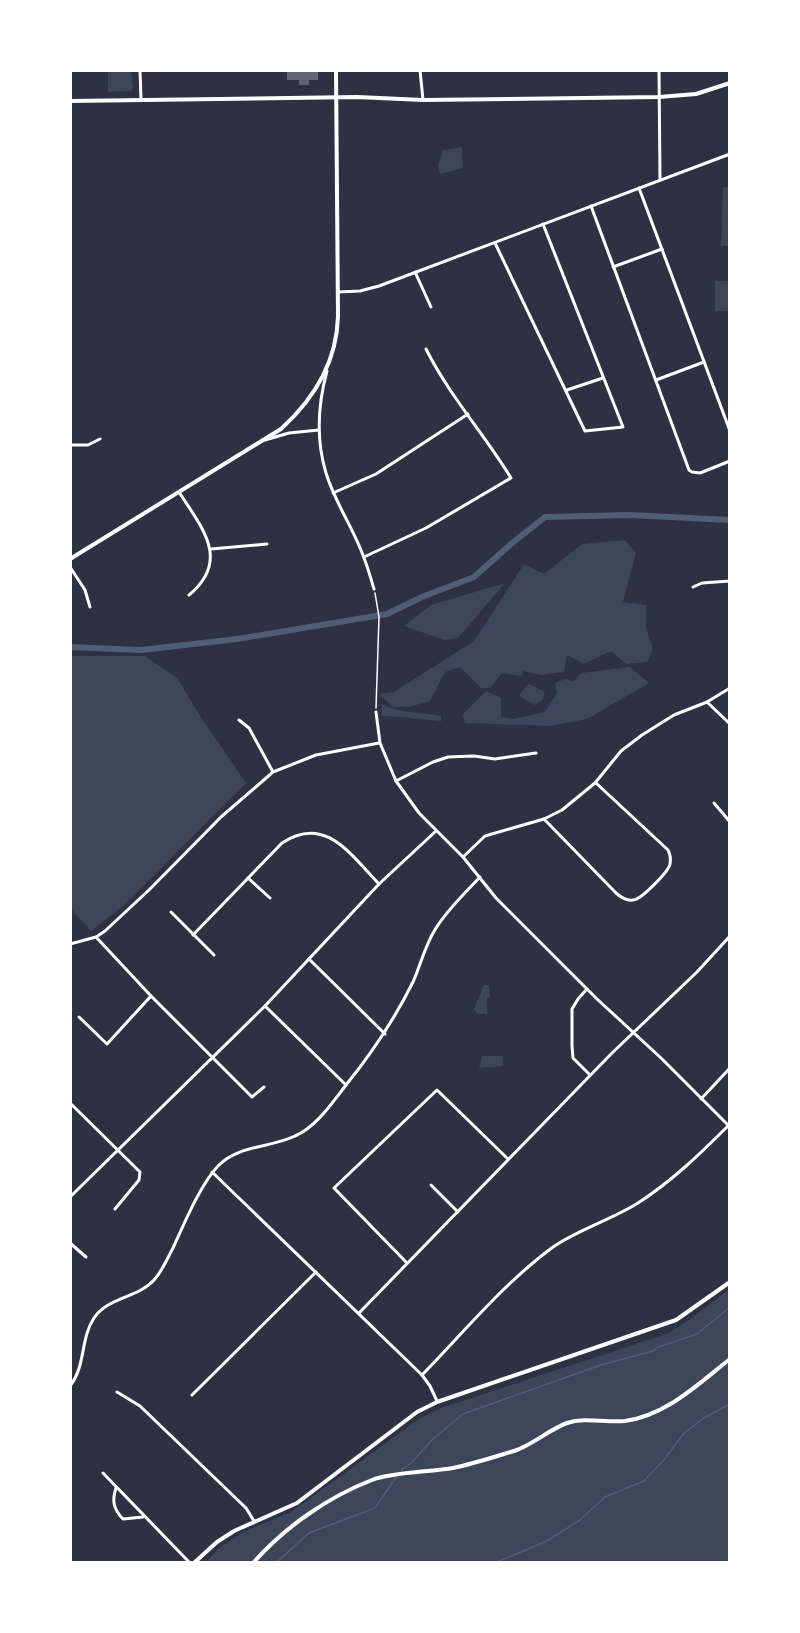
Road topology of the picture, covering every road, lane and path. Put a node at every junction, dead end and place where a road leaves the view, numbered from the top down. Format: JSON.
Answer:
{"nodes":[{"id":1,"x":140,"y":70,"type":"edge"},
{"id":2,"x":336,"y":70,"type":"edge"},
{"id":3,"x":420,"y":70,"type":"edge"},
{"id":4,"x":659,"y":70,"type":"edge"},
{"id":5,"x":729,"y":83,"type":"edge"},
{"id":6,"x":659,"y":97,"type":"junction"},
{"id":7,"x":337,"y":98,"type":"junction"},
{"id":8,"x":141,"y":100,"type":"junction"},
{"id":9,"x":423,"y":100,"type":"junction"},
{"id":10,"x":70,"y":101,"type":"edge"},
{"id":11,"x":729,"y":154,"type":"edge"},
{"id":12,"x":660,"y":180,"type":"junction"},
{"id":13,"x":639,"y":188,"type":"junction"},
{"id":14,"x":591,"y":206,"type":"junction"},
{"id":15,"x":543,"y":224,"type":"junction"},
{"id":16,"x":495,"y":243,"type":"junction"},
{"id":17,"x":662,"y":249,"type":"junction"},
{"id":18,"x":613,"y":267,"type":"junction"},
{"id":19,"x":415,"y":272,"type":"junction"},
{"id":20,"x":338,"y":292,"type":"junction"},
{"id":21,"x":431,"y":307,"type":"dead end"},
{"id":22,"x":426,"y":349,"type":"dead end"},
{"id":23,"x":704,"y":362,"type":"junction"},
{"id":24,"x":327,"y":370,"type":"junction"},
{"id":25,"x":603,"y":378,"type":"junction"},
{"id":26,"x":656,"y":380,"type":"junction"},
{"id":27,"x":567,"y":390,"type":"junction"},
{"id":28,"x":468,"y":414,"type":"junction"},
{"id":29,"x":319,"y":430,"type":"junction"},
{"id":30,"x":729,"y":431,"type":"edge"},
{"id":31,"x":100,"y":439,"type":"dead end"},
{"id":32,"x":262,"y":441,"type":"junction"},
{"id":33,"x":70,"y":445,"type":"edge"},
{"id":34,"x":729,"y":461,"type":"edge"},
{"id":35,"x":179,"y":492,"type":"junction"},
{"id":36,"x":333,"y":493,"type":"junction"},
{"id":37,"x":267,"y":544,"type":"dead end"},
{"id":38,"x":211,"y":549,"type":"junction"},
{"id":39,"x":364,"y":557,"type":"junction"},
{"id":40,"x":70,"y":559,"type":"edge"},
{"id":41,"x":70,"y":567,"type":"edge"},
{"id":42,"x":729,"y":581,"type":"edge"},
{"id":43,"x":693,"y":587,"type":"dead end"},
{"id":44,"x":374,"y":589,"type":"dead end"},
{"id":45,"x":189,"y":595,"type":"dead end"},
{"id":46,"x":376,"y":597,"type":"dead end"},
{"id":47,"x":90,"y":607,"type":"dead end"},
{"id":48,"x":729,"y":688,"type":"edge"},
{"id":49,"x":707,"y":702,"type":"junction"},
{"id":50,"x":376,"y":712,"type":"joint"},
{"id":51,"x":239,"y":720,"type":"dead end"},
{"id":52,"x":729,"y":724,"type":"edge"},
{"id":53,"x":380,"y":743,"type":"junction"},
{"id":54,"x":536,"y":753,"type":"dead end"},
{"id":55,"x":273,"y":772,"type":"junction"},
{"id":56,"x":396,"y":781,"type":"junction"},
{"id":57,"x":595,"y":783,"type":"junction"},
{"id":58,"x":714,"y":803,"type":"dead end"},
{"id":59,"x":544,"y":819,"type":"junction"},
{"id":60,"x":729,"y":822,"type":"edge"},
{"id":61,"x":436,"y":831,"type":"junction"},
{"id":62,"x":463,"y":857,"type":"junction"},
{"id":63,"x":480,"y":877,"type":"junction"},
{"id":64,"x":248,"y":878,"type":"junction"},
{"id":65,"x":379,"y":884,"type":"junction"},
{"id":66,"x":270,"y":898,"type":"dead end"},
{"id":67,"x":171,"y":912,"type":"dead end"},
{"id":68,"x":193,"y":935,"type":"junction"},
{"id":69,"x":729,"y":936,"type":"edge"},
{"id":70,"x":96,"y":937,"type":"junction"},
{"id":71,"x":70,"y":944,"type":"edge"},
{"id":72,"x":214,"y":955,"type":"dead end"},
{"id":73,"x":309,"y":959,"type":"junction"},
{"id":74,"x":587,"y":989,"type":"junction"},
{"id":75,"x":151,"y":996,"type":"junction"},
{"id":76,"x":265,"y":1006,"type":"junction"},
{"id":77,"x":80,"y":1017,"type":"dead end"},
{"id":78,"x":634,"y":1033,"type":"junction"},
{"id":79,"x":385,"y":1034,"type":"junction"},
{"id":80,"x":213,"y":1056,"type":"junction"},
{"id":81,"x":729,"y":1068,"type":"edge"},
{"id":82,"x":590,"y":1075,"type":"junction"},
{"id":83,"x":346,"y":1085,"type":"junction"},
{"id":84,"x":264,"y":1087,"type":"dead end"},
{"id":85,"x":701,"y":1099,"type":"junction"},
{"id":86,"x":70,"y":1103,"type":"edge"},
{"id":87,"x":729,"y":1126,"type":"edge"},
{"id":88,"x":118,"y":1149,"type":"junction"},
{"id":89,"x":508,"y":1159,"type":"junction"},
{"id":90,"x":212,"y":1172,"type":"junction"},
{"id":91,"x":431,"y":1185,"type":"dead end"},
{"id":92,"x":70,"y":1197,"type":"edge"},
{"id":93,"x":115,"y":1209,"type":"dead end"},
{"id":94,"x":458,"y":1212,"type":"junction"},
{"id":95,"x":70,"y":1243,"type":"edge"},
{"id":96,"x":86,"y":1257,"type":"dead end"},
{"id":97,"x":407,"y":1263,"type":"junction"},
{"id":98,"x":316,"y":1272,"type":"junction"},
{"id":99,"x":729,"y":1282,"type":"edge"},
{"id":100,"x":358,"y":1313,"type":"junction"},
{"id":101,"x":729,"y":1359,"type":"edge"},
{"id":102,"x":422,"y":1376,"type":"junction"},
{"id":103,"x":70,"y":1386,"type":"edge"},
{"id":104,"x":117,"y":1392,"type":"dead end"},
{"id":105,"x":192,"y":1395,"type":"dead end"},
{"id":106,"x":437,"y":1402,"type":"junction"},
{"id":107,"x":103,"y":1473,"type":"dead end"},
{"id":108,"x":116,"y":1488,"type":"junction"},
{"id":109,"x":143,"y":1517,"type":"junction"},
{"id":110,"x":254,"y":1521,"type":"junction"},
{"id":111,"x":189,"y":1563,"type":"edge"},
{"id":112,"x":195,"y":1563,"type":"edge"},
{"id":113,"x":254,"y":1563,"type":"edge"}],
"edges":[{"from":1,"to":8,"type":"street"},
{"from":2,"to":7,"type":"street"},
{"from":3,"to":9,"type":"street"},
{"from":4,"to":6,"type":"street"},
{"from":5,"to":6,"type":"street"},
{"from":6,"to":9,"type":"street"},
{"from":6,"to":12,"type":"street"},
{"from":7,"to":8,"type":"street"},
{"from":7,"to":9,"type":"street"},
{"from":7,"to":20,"type":"street"},
{"from":8,"to":10,"type":"street"},
{"from":11,"to":12,"type":"street"},
{"from":12,"to":13,"type":"street"},
{"from":13,"to":14,"type":"street"},
{"from":13,"to":17,"type":"street"},
{"from":14,"to":15,"type":"street"},
{"from":14,"to":18,"type":"street"},
{"from":15,"to":16,"type":"street"},
{"from":15,"to":25,"type":"street"},
{"from":16,"to":19,"type":"street"},
{"from":16,"to":27,"type":"street"},
{"from":17,"to":18,"type":"street"},
{"from":17,"to":23,"type":"street"},
{"from":18,"to":26,"type":"street"},
{"from":19,"to":20,"type":"street"},
{"from":19,"to":21,"type":"street"},
{"from":20,"to":24,"type":"street"},
{"from":22,"to":28,"type":"street"},
{"from":23,"to":26,"type":"street"},
{"from":23,"to":30,"type":"street"},
{"from":24,"to":29,"type":"street"},
{"from":24,"to":32,"type":"street"},
{"from":25,"to":27,"type":"street"},
{"from":25,"to":27,"type":"street"},
{"from":26,"to":34,"type":"street"},
{"from":28,"to":36,"type":"street"},
{"from":28,"to":39,"type":"street"},
{"from":29,"to":32,"type":"street"},
{"from":29,"to":36,"type":"street"},
{"from":31,"to":33,"type":"street"},
{"from":32,"to":35,"type":"street"},
{"from":35,"to":38,"type":"street"},
{"from":35,"to":40,"type":"street"},
{"from":36,"to":39,"type":"street"},
{"from":37,"to":38,"type":"street"},
{"from":38,"to":45,"type":"street"},
{"from":39,"to":44,"type":"street"},
{"from":41,"to":47,"type":"street"},
{"from":42,"to":43,"type":"street"},
{"from":46,"to":50,"type":"path"},
{"from":48,"to":49,"type":"street"},
{"from":49,"to":52,"type":"street"},
{"from":49,"to":57,"type":"street"},
{"from":50,"to":53,"type":"street"},
{"from":51,"to":55,"type":"street"},
{"from":53,"to":55,"type":"street"},
{"from":53,"to":56,"type":"street"},
{"from":54,"to":56,"type":"street"},
{"from":55,"to":70,"type":"street"},
{"from":56,"to":61,"type":"street"},
{"from":57,"to":59,"type":"street"},
{"from":57,"to":59,"type":"street"},
{"from":58,"to":60,"type":"street"},
{"from":59,"to":62,"type":"street"},
{"from":61,"to":62,"type":"street"},
{"from":61,"to":65,"type":"street"},
{"from":62,"to":63,"type":"street"},
{"from":63,"to":74,"type":"street"},
{"from":63,"to":79,"type":"street"},
{"from":64,"to":65,"type":"street"},
{"from":64,"to":66,"type":"street"},
{"from":64,"to":68,"type":"street"},
{"from":65,"to":73,"type":"street"},
{"from":67,"to":68,"type":"street"},
{"from":68,"to":72,"type":"street"},
{"from":69,"to":78,"type":"street"},
{"from":70,"to":71,"type":"street"},
{"from":70,"to":75,"type":"street"},
{"from":73,"to":76,"type":"street"},
{"from":73,"to":79,"type":"street"},
{"from":74,"to":78,"type":"street"},
{"from":74,"to":82,"type":"street"},
{"from":75,"to":77,"type":"street"},
{"from":75,"to":80,"type":"street"},
{"from":76,"to":80,"type":"street"},
{"from":76,"to":83,"type":"street"},
{"from":78,"to":82,"type":"street"},
{"from":78,"to":85,"type":"street"},
{"from":79,"to":83,"type":"street"},
{"from":80,"to":84,"type":"street"},
{"from":80,"to":88,"type":"street"},
{"from":81,"to":85,"type":"street"},
{"from":82,"to":89,"type":"street"},
{"from":83,"to":90,"type":"street"},
{"from":85,"to":87,"type":"street"},
{"from":86,"to":88,"type":"street"},
{"from":87,"to":102,"type":"street"},
{"from":88,"to":92,"type":"street"},
{"from":88,"to":93,"type":"street"},
{"from":89,"to":94,"type":"street"},
{"from":89,"to":97,"type":"street"},
{"from":90,"to":98,"type":"street"},
{"from":90,"to":103,"type":"street"},
{"from":91,"to":94,"type":"street"},
{"from":94,"to":97,"type":"street"},
{"from":95,"to":96,"type":"street"},
{"from":97,"to":100,"type":"street"},
{"from":98,"to":100,"type":"street"},
{"from":98,"to":105,"type":"street"},
{"from":99,"to":106,"type":"street"},
{"from":100,"to":102,"type":"street"},
{"from":101,"to":113,"type":"street"},
{"from":102,"to":106,"type":"street"},
{"from":104,"to":110,"type":"street"},
{"from":106,"to":110,"type":"street"},
{"from":107,"to":108,"type":"street"},
{"from":108,"to":109,"type":"street"},
{"from":108,"to":109,"type":"street"},
{"from":109,"to":111,"type":"street"},
{"from":110,"to":112,"type":"street"}]}
